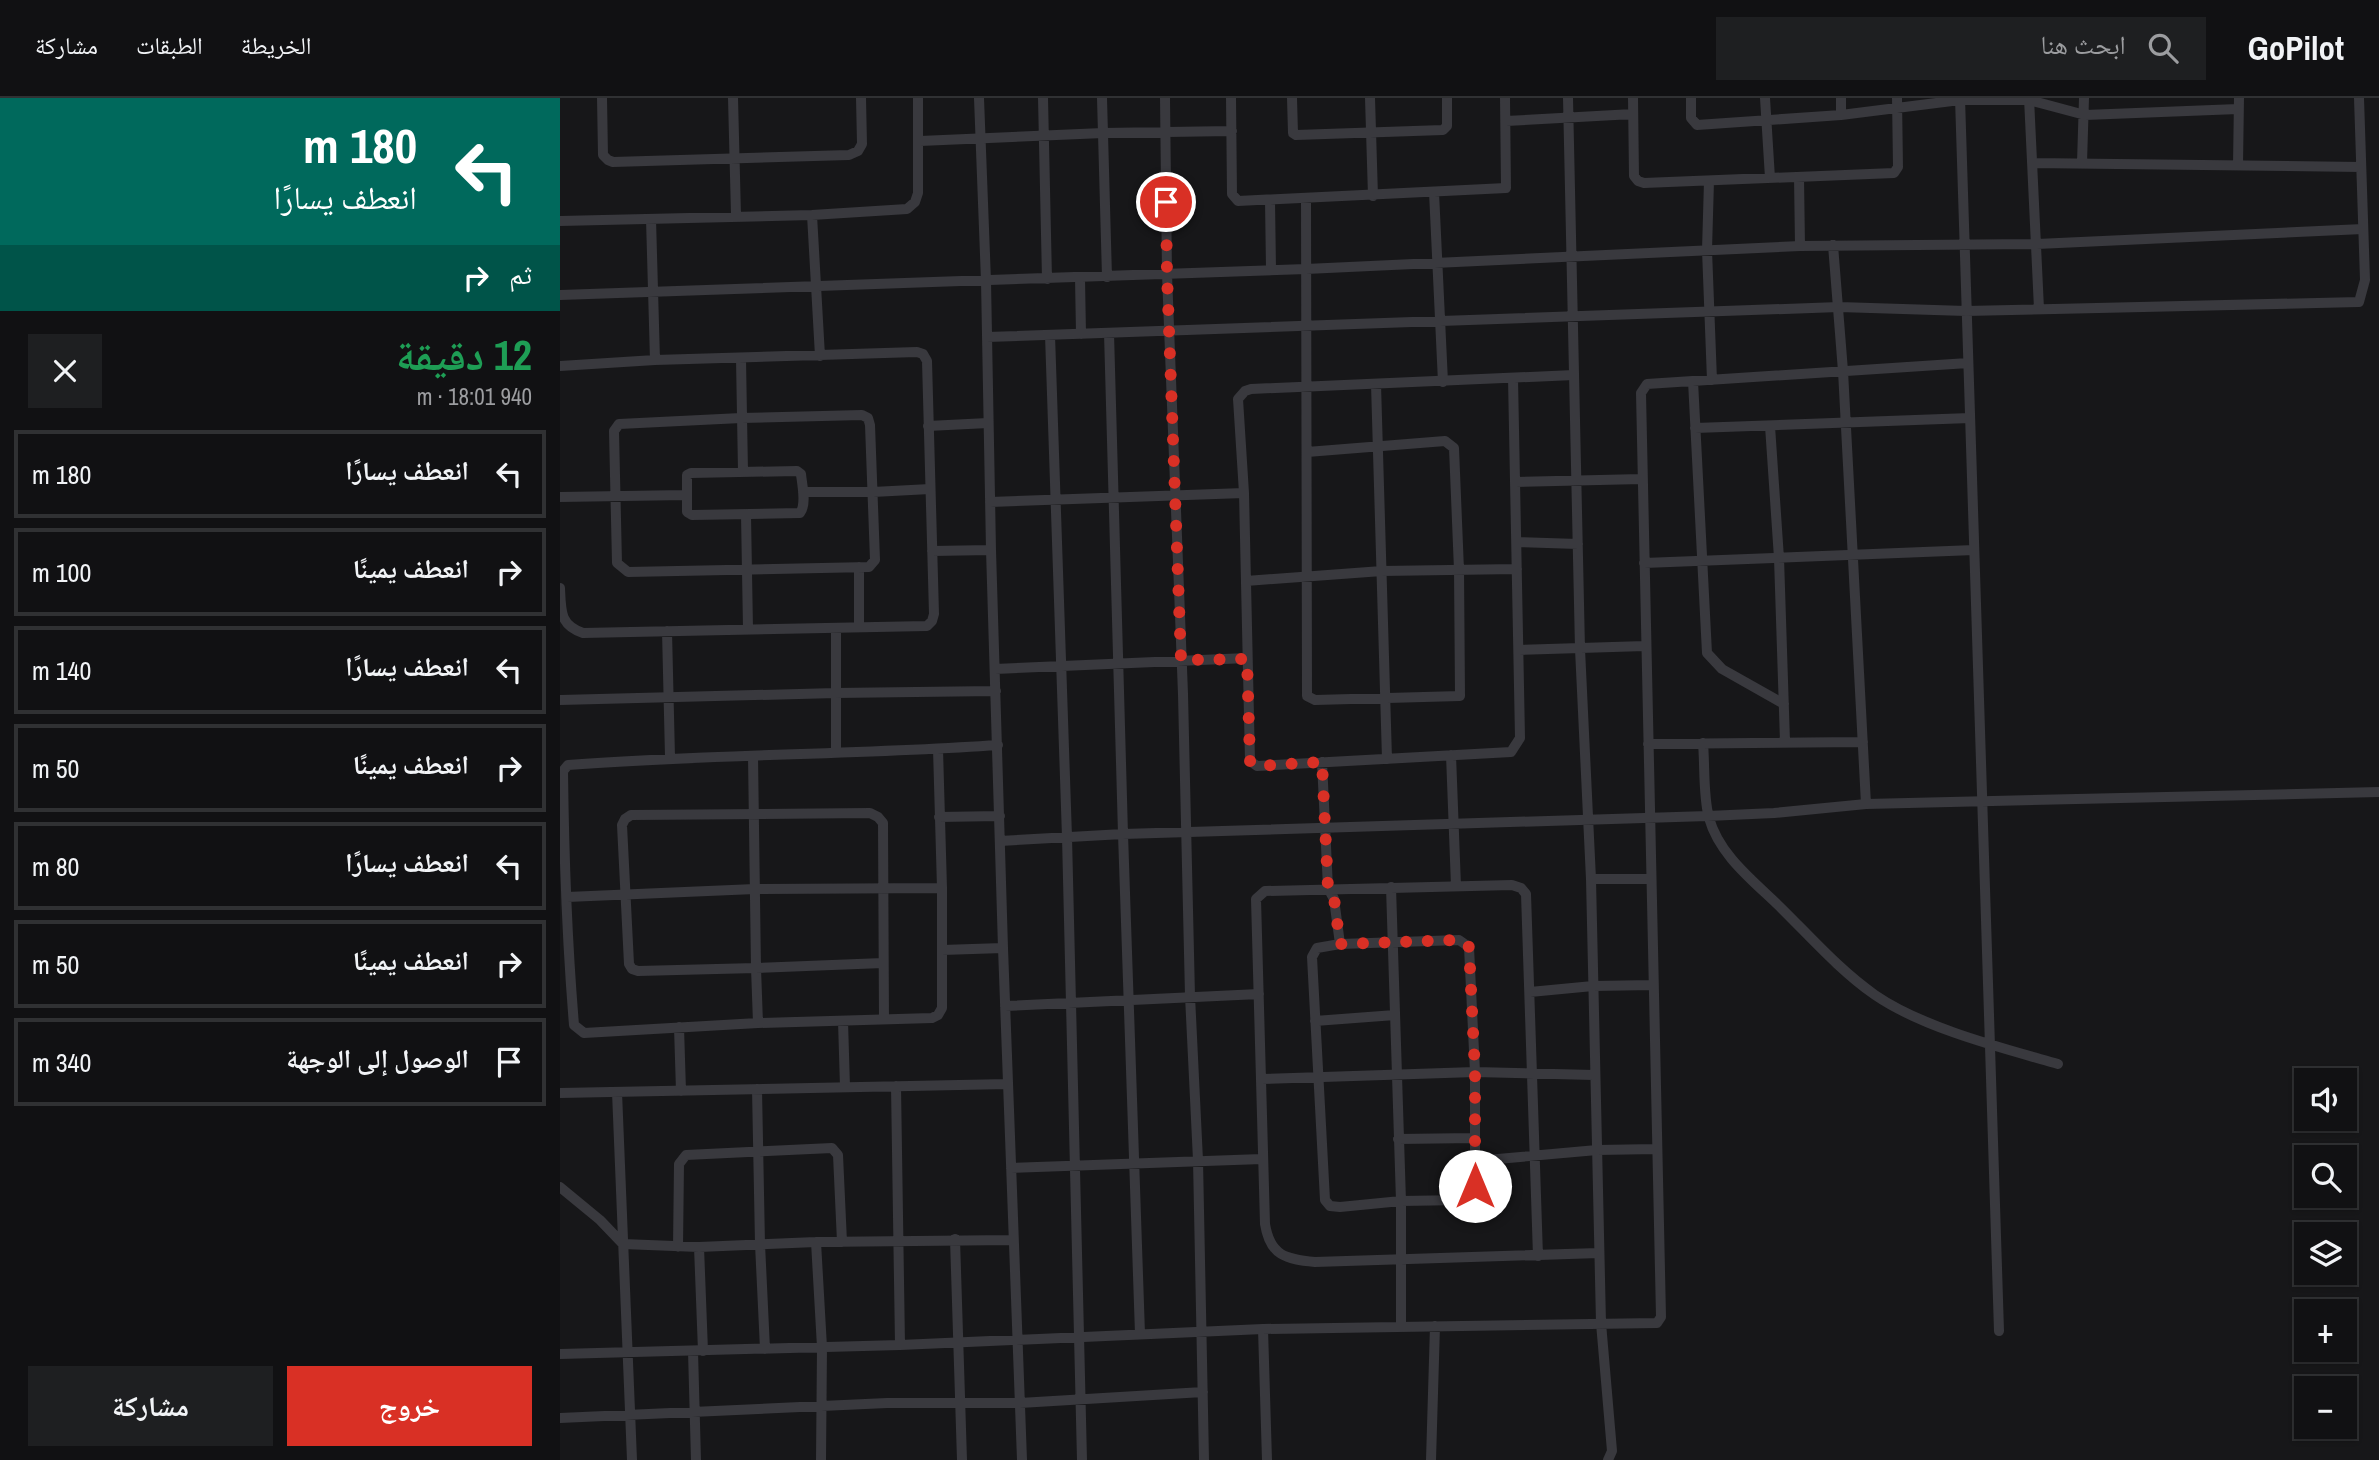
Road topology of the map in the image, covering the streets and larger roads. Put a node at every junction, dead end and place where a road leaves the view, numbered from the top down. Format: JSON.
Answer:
{"nodes":[{"id":1,"x":602,"y":98,"type":"edge"},
{"id":2,"x":733,"y":98,"type":"edge"},
{"id":3,"x":861,"y":98,"type":"edge"},
{"id":4,"x":918,"y":98,"type":"edge"},
{"id":5,"x":979,"y":98,"type":"edge"},
{"id":6,"x":1043,"y":98,"type":"edge"},
{"id":7,"x":1102,"y":98,"type":"edge"},
{"id":8,"x":1165,"y":98,"type":"edge"},
{"id":9,"x":1231,"y":98,"type":"edge"},
{"id":10,"x":1292,"y":98,"type":"edge"},
{"id":11,"x":1370,"y":98,"type":"edge"},
{"id":12,"x":1447,"y":98,"type":"edge"},
{"id":13,"x":1505,"y":98,"type":"edge"},
{"id":14,"x":1568,"y":98,"type":"edge"},
{"id":15,"x":1633,"y":98,"type":"edge"},
{"id":16,"x":1691,"y":98,"type":"edge"},
{"id":17,"x":1765,"y":98,"type":"edge"},
{"id":18,"x":1841,"y":98,"type":"edge"},
{"id":19,"x":2084,"y":98,"type":"edge"},
{"id":20,"x":2359,"y":98,"type":"edge"},
{"id":21,"x":1960,"y":99,"type":"edge"},
{"id":22,"x":2029,"y":99,"type":"edge"},
{"id":23,"x":1897,"y":104,"type":"edge"},
{"id":24,"x":2238,"y":104,"type":"edge"},
{"id":25,"x":1633,"y":114,"type":"junction"},
{"id":26,"x":1841,"y":115,"type":"junction"},
{"id":27,"x":2085,"y":115,"type":"junction"},
{"id":28,"x":1568,"y":118,"type":"junction"},
{"id":29,"x":1766,"y":120,"type":"junction"},
{"id":30,"x":1506,"y":121,"type":"junction"},
{"id":31,"x":1166,"y":131,"type":"junction"},
{"id":32,"x":1232,"y":131,"type":"junction"},
{"id":33,"x":1103,"y":133,"type":"junction"},
{"id":34,"x":1371,"y":133,"type":"junction"},
{"id":35,"x":1044,"y":135,"type":"junction"},
{"id":36,"x":980,"y":139,"type":"junction"},
{"id":37,"x":920,"y":141,"type":"junction"},
{"id":38,"x":735,"y":159,"type":"junction"},
{"id":39,"x":2032,"y":163,"type":"junction"},
{"id":40,"x":2082,"y":163,"type":"junction"},
{"id":41,"x":2238,"y":165,"type":"junction"},
{"id":42,"x":2361,"y":167,"type":"junction"},
{"id":43,"x":1799,"y":177,"type":"junction"},
{"id":44,"x":1770,"y":178,"type":"junction"},
{"id":45,"x":1709,"y":181,"type":"junction"},
{"id":46,"x":1433,"y":192,"type":"junction"},
{"id":47,"x":1373,"y":196,"type":"junction"},
{"id":48,"x":1306,"y":199,"type":"junction"},
{"id":49,"x":1270,"y":201,"type":"junction"},
{"id":50,"x":736,"y":215,"type":"junction"},
{"id":51,"x":812,"y":215,"type":"junction"},
{"id":52,"x":651,"y":219,"type":"junction"},
{"id":53,"x":560,"y":221,"type":"edge"},
{"id":54,"x":2363,"y":229,"type":"junction"},
{"id":55,"x":2037,"y":244,"type":"junction"},
{"id":56,"x":1833,"y":245,"type":"junction"},
{"id":57,"x":1964,"y":245,"type":"junction"},
{"id":58,"x":1800,"y":246,"type":"junction"},
{"id":59,"x":1707,"y":250,"type":"junction"},
{"id":60,"x":1570,"y":256,"type":"junction"},
{"id":61,"x":1437,"y":262,"type":"junction"},
{"id":62,"x":1271,"y":269,"type":"junction"},
{"id":63,"x":1306,"y":269,"type":"junction"},
{"id":64,"x":1167,"y":274,"type":"junction"},
{"id":65,"x":1107,"y":277,"type":"junction"},
{"id":66,"x":1080,"y":278,"type":"junction"},
{"id":67,"x":1048,"y":279,"type":"junction"},
{"id":68,"x":986,"y":281,"type":"junction"},
{"id":69,"x":816,"y":287,"type":"junction"},
{"id":70,"x":652,"y":292,"type":"junction"},
{"id":71,"x":560,"y":295,"type":"edge"},
{"id":72,"x":1839,"y":307,"type":"junction"},
{"id":73,"x":2039,"y":309,"type":"junction"},
{"id":74,"x":1966,"y":311,"type":"junction"},
{"id":75,"x":1709,"y":312,"type":"junction"},
{"id":76,"x":1572,"y":318,"type":"junction"},
{"id":77,"x":1440,"y":322,"type":"junction"},
{"id":78,"x":1306,"y":325,"type":"junction"},
{"id":79,"x":1169,"y":330,"type":"junction"},
{"id":80,"x":1109,"y":332,"type":"junction"},
{"id":81,"x":1081,"y":334,"type":"junction"},
{"id":82,"x":1050,"y":335,"type":"junction"},
{"id":83,"x":987,"y":337,"type":"junction"},
{"id":84,"x":820,"y":356,"type":"junction"},
{"id":85,"x":741,"y":359,"type":"junction"},
{"id":86,"x":655,"y":360,"type":"junction"},
{"id":87,"x":1968,"y":363,"type":"junction"},
{"id":88,"x":560,"y":366,"type":"edge"},
{"id":89,"x":1843,"y":371,"type":"junction"},
{"id":90,"x":1574,"y":375,"type":"junction"},
{"id":91,"x":1513,"y":378,"type":"junction"},
{"id":92,"x":1712,"y":380,"type":"junction"},
{"id":93,"x":1693,"y":381,"type":"junction"},
{"id":94,"x":1443,"y":382,"type":"junction"},
{"id":95,"x":1376,"y":384,"type":"junction"},
{"id":96,"x":1306,"y":388,"type":"junction"},
{"id":97,"x":741,"y":418,"type":"junction"},
{"id":98,"x":1970,"y":418,"type":"junction"},
{"id":99,"x":988,"y":423,"type":"junction"},
{"id":100,"x":1846,"y":423,"type":"junction"},
{"id":101,"x":928,"y":426,"type":"junction"},
{"id":102,"x":1770,"y":426,"type":"junction"},
{"id":103,"x":1696,"y":428,"type":"junction"},
{"id":104,"x":1378,"y":446,"type":"junction"},
{"id":105,"x":1307,"y":452,"type":"junction"},
{"id":106,"x":743,"y":472,"type":"junction"},
{"id":107,"x":1576,"y":480,"type":"junction"},
{"id":108,"x":1642,"y":480,"type":"junction"},
{"id":109,"x":1515,"y":482,"type":"junction"},
{"id":110,"x":930,"y":489,"type":"junction"},
{"id":111,"x":803,"y":492,"type":"junction"},
{"id":112,"x":873,"y":492,"type":"junction"},
{"id":113,"x":1244,"y":493,"type":"junction"},
{"id":114,"x":1175,"y":494,"type":"junction"},
{"id":115,"x":616,"y":495,"type":"junction"},
{"id":116,"x":686,"y":495,"type":"junction"},
{"id":117,"x":560,"y":497,"type":"edge"},
{"id":118,"x":1114,"y":497,"type":"junction"},
{"id":119,"x":1055,"y":499,"type":"junction"},
{"id":120,"x":990,"y":502,"type":"junction"},
{"id":121,"x":746,"y":515,"type":"junction"},
{"id":122,"x":1517,"y":542,"type":"junction"},
{"id":123,"x":1578,"y":544,"type":"junction"},
{"id":124,"x":991,"y":550,"type":"junction"},
{"id":125,"x":1974,"y":550,"type":"junction"},
{"id":126,"x":932,"y":551,"type":"junction"},
{"id":127,"x":1853,"y":556,"type":"junction"},
{"id":128,"x":1779,"y":558,"type":"junction"},
{"id":129,"x":1702,"y":560,"type":"junction"},
{"id":130,"x":1644,"y":563,"type":"junction"},
{"id":131,"x":859,"y":567,"type":"junction"},
{"id":132,"x":746,"y":569,"type":"junction"},
{"id":133,"x":1517,"y":569,"type":"junction"},
{"id":134,"x":1459,"y":570,"type":"junction"},
{"id":135,"x":1382,"y":571,"type":"junction"},
{"id":136,"x":1306,"y":575,"type":"junction"},
{"id":137,"x":1246,"y":581,"type":"junction"},
{"id":138,"x":560,"y":587,"type":"edge"},
{"id":139,"x":859,"y":627,"type":"junction"},
{"id":140,"x":836,"y":628,"type":"junction"},
{"id":141,"x":748,"y":629,"type":"junction"},
{"id":142,"x":667,"y":631,"type":"junction"},
{"id":143,"x":1646,"y":646,"type":"junction"},
{"id":144,"x":1580,"y":649,"type":"junction"},
{"id":145,"x":1519,"y":650,"type":"junction"},
{"id":146,"x":1247,"y":659,"type":"junction"},
{"id":147,"x":1181,"y":660,"type":"junction"},
{"id":148,"x":1118,"y":663,"type":"junction"},
{"id":149,"x":1061,"y":665,"type":"junction"},
{"id":150,"x":995,"y":669,"type":"junction"},
{"id":151,"x":996,"y":691,"type":"junction"},
{"id":152,"x":836,"y":692,"type":"junction"},
{"id":153,"x":667,"y":697,"type":"junction"},
{"id":154,"x":1385,"y":699,"type":"junction"},
{"id":155,"x":560,"y":700,"type":"edge"},
{"id":156,"x":1784,"y":704,"type":"junction"},
{"id":157,"x":1863,"y":741,"type":"junction"},
{"id":158,"x":1785,"y":742,"type":"junction"},
{"id":159,"x":1703,"y":743,"type":"junction"},
{"id":160,"x":1648,"y":744,"type":"junction"},
{"id":161,"x":998,"y":745,"type":"junction"},
{"id":162,"x":938,"y":749,"type":"junction"},
{"id":163,"x":836,"y":753,"type":"junction"},
{"id":164,"x":1451,"y":755,"type":"junction"},
{"id":165,"x":753,"y":756,"type":"junction"},
{"id":166,"x":670,"y":757,"type":"junction"},
{"id":167,"x":1387,"y":758,"type":"junction"},
{"id":168,"x":1322,"y":762,"type":"junction"},
{"id":169,"x":2379,"y":792,"type":"edge"},
{"id":170,"x":1982,"y":803,"type":"junction"},
{"id":171,"x":1866,"y":804,"type":"junction"},
{"id":172,"x":755,"y":813,"type":"junction"},
{"id":173,"x":1000,"y":816,"type":"junction"},
{"id":174,"x":1708,"y":816,"type":"junction"},
{"id":175,"x":939,"y":817,"type":"junction"},
{"id":176,"x":1649,"y":817,"type":"junction"},
{"id":177,"x":1588,"y":819,"type":"junction"},
{"id":178,"x":1454,"y":824,"type":"junction"},
{"id":179,"x":1326,"y":828,"type":"junction"},
{"id":180,"x":1185,"y":833,"type":"junction"},
{"id":181,"x":1123,"y":834,"type":"junction"},
{"id":182,"x":562,"y":835,"type":"edge"},
{"id":183,"x":1067,"y":837,"type":"junction"},
{"id":184,"x":1000,"y":841,"type":"junction"},
{"id":185,"x":1591,"y":879,"type":"junction"},
{"id":186,"x":1651,"y":879,"type":"junction"},
{"id":187,"x":1456,"y":886,"type":"junction"},
{"id":188,"x":1391,"y":887,"type":"junction"},
{"id":189,"x":883,"y":888,"type":"junction"},
{"id":190,"x":942,"y":888,"type":"junction"},
{"id":191,"x":1328,"y":888,"type":"junction"},
{"id":192,"x":755,"y":889,"type":"junction"},
{"id":193,"x":625,"y":893,"type":"junction"},
{"id":194,"x":567,"y":897,"type":"junction"},
{"id":195,"x":1392,"y":942,"type":"junction"},
{"id":196,"x":1340,"y":944,"type":"junction"},
{"id":197,"x":1003,"y":948,"type":"junction"},
{"id":198,"x":942,"y":950,"type":"junction"},
{"id":199,"x":564,"y":961,"type":"edge"},
{"id":200,"x":883,"y":963,"type":"junction"},
{"id":201,"x":757,"y":968,"type":"junction"},
{"id":202,"x":1653,"y":985,"type":"junction"},
{"id":203,"x":1593,"y":986,"type":"junction"},
{"id":204,"x":1530,"y":992,"type":"junction"},
{"id":205,"x":1259,"y":994,"type":"junction"},
{"id":206,"x":1191,"y":996,"type":"junction"},
{"id":207,"x":1129,"y":1000,"type":"junction"},
{"id":208,"x":1070,"y":1003,"type":"junction"},
{"id":209,"x":1005,"y":1006,"type":"junction"},
{"id":210,"x":1395,"y":1016,"type":"junction"},
{"id":211,"x":884,"y":1019,"type":"junction"},
{"id":212,"x":843,"y":1021,"type":"junction"},
{"id":213,"x":1315,"y":1021,"type":"junction"},
{"id":214,"x":758,"y":1023,"type":"junction"},
{"id":215,"x":679,"y":1027,"type":"junction"},
{"id":216,"x":1990,"y":1045,"type":"junction"},
{"id":217,"x":2058,"y":1064,"type":"dead end"},
{"id":218,"x":1475,"y":1072,"type":"junction"},
{"id":219,"x":1397,"y":1074,"type":"junction"},
{"id":220,"x":1533,"y":1074,"type":"junction"},
{"id":221,"x":1594,"y":1074,"type":"junction"},
{"id":222,"x":1318,"y":1077,"type":"junction"},
{"id":223,"x":1261,"y":1079,"type":"junction"},
{"id":224,"x":1008,"y":1084,"type":"junction"},
{"id":225,"x":896,"y":1086,"type":"junction"},
{"id":226,"x":845,"y":1087,"type":"junction"},
{"id":227,"x":757,"y":1089,"type":"junction"},
{"id":228,"x":681,"y":1091,"type":"junction"},
{"id":229,"x":617,"y":1092,"type":"junction"},
{"id":230,"x":560,"y":1093,"type":"edge"},
{"id":231,"x":1475,"y":1138,"type":"junction"},
{"id":232,"x":1398,"y":1139,"type":"junction"},
{"id":233,"x":1657,"y":1149,"type":"junction"},
{"id":234,"x":1597,"y":1150,"type":"junction"},
{"id":235,"x":758,"y":1152,"type":"junction"},
{"id":236,"x":1534,"y":1156,"type":"junction"},
{"id":237,"x":1262,"y":1159,"type":"junction"},
{"id":238,"x":1198,"y":1160,"type":"junction"},
{"id":239,"x":1475,"y":1161,"type":"junction"},
{"id":240,"x":1135,"y":1164,"type":"junction"},
{"id":241,"x":1075,"y":1167,"type":"junction"},
{"id":242,"x":1011,"y":1168,"type":"junction"},
{"id":243,"x":560,"y":1187,"type":"edge"},
{"id":244,"x":1401,"y":1201,"type":"junction"},
{"id":245,"x":955,"y":1239,"type":"junction"},
{"id":246,"x":1013,"y":1240,"type":"junction"},
{"id":247,"x":816,"y":1242,"type":"junction"},
{"id":248,"x":842,"y":1242,"type":"junction"},
{"id":249,"x":899,"y":1242,"type":"junction"},
{"id":250,"x":623,"y":1244,"type":"junction"},
{"id":251,"x":760,"y":1244,"type":"junction"},
{"id":252,"x":678,"y":1247,"type":"junction"},
{"id":253,"x":699,"y":1247,"type":"junction"},
{"id":254,"x":1599,"y":1253,"type":"junction"},
{"id":255,"x":1538,"y":1256,"type":"junction"},
{"id":256,"x":1402,"y":1260,"type":"junction"},
{"id":257,"x":1601,"y":1323,"type":"junction"},
{"id":258,"x":1401,"y":1326,"type":"junction"},
{"id":259,"x":1436,"y":1326,"type":"junction"},
{"id":260,"x":1263,"y":1329,"type":"junction"},
{"id":261,"x":1202,"y":1331,"type":"junction"},
{"id":262,"x":1999,"y":1331,"type":"dead end"},
{"id":263,"x":1140,"y":1334,"type":"junction"},
{"id":264,"x":1080,"y":1337,"type":"junction"},
{"id":265,"x":1017,"y":1340,"type":"junction"},
{"id":266,"x":958,"y":1341,"type":"junction"},
{"id":267,"x":900,"y":1345,"type":"junction"},
{"id":268,"x":822,"y":1347,"type":"junction"},
{"id":269,"x":765,"y":1349,"type":"junction"},
{"id":270,"x":698,"y":1351,"type":"junction"},
{"id":271,"x":628,"y":1353,"type":"junction"},
{"id":272,"x":560,"y":1354,"type":"edge"},
{"id":273,"x":1203,"y":1392,"type":"junction"},
{"id":274,"x":1081,"y":1400,"type":"junction"},
{"id":275,"x":961,"y":1402,"type":"junction"},
{"id":276,"x":1020,"y":1403,"type":"junction"},
{"id":277,"x":821,"y":1405,"type":"junction"},
{"id":278,"x":695,"y":1410,"type":"junction"},
{"id":279,"x":630,"y":1413,"type":"junction"},
{"id":280,"x":560,"y":1418,"type":"edge"},
{"id":281,"x":632,"y":1460,"type":"edge"},
{"id":282,"x":696,"y":1460,"type":"edge"},
{"id":283,"x":821,"y":1460,"type":"edge"},
{"id":284,"x":962,"y":1460,"type":"edge"},
{"id":285,"x":1022,"y":1460,"type":"edge"},
{"id":286,"x":1082,"y":1460,"type":"edge"},
{"id":287,"x":1204,"y":1460,"type":"edge"},
{"id":288,"x":1268,"y":1460,"type":"edge"},
{"id":289,"x":1431,"y":1460,"type":"edge"},
{"id":290,"x":1608,"y":1460,"type":"edge"}],
"edges":[{"from":1,"to":38,"type":"street"},
{"from":2,"to":38,"type":"street"},
{"from":3,"to":38,"type":"street"},
{"from":4,"to":37,"type":"street"},
{"from":5,"to":36,"type":"street"},
{"from":6,"to":35,"type":"street"},
{"from":7,"to":33,"type":"street"},
{"from":8,"to":31,"type":"street"},
{"from":9,"to":32,"type":"street"},
{"from":10,"to":34,"type":"street"},
{"from":11,"to":34,"type":"street"},
{"from":12,"to":34,"type":"street"},
{"from":13,"to":30,"type":"street"},
{"from":14,"to":28,"type":"street"},
{"from":15,"to":25,"type":"street"},
{"from":16,"to":29,"type":"street"},
{"from":17,"to":29,"type":"street"},
{"from":18,"to":26,"type":"street"},
{"from":19,"to":27,"type":"street"},
{"from":20,"to":42,"type":"street"},
{"from":21,"to":22,"type":"street"},
{"from":21,"to":23,"type":"street"},
{"from":21,"to":57,"type":"street"},
{"from":22,"to":27,"type":"street"},
{"from":22,"to":39,"type":"street"},
{"from":23,"to":26,"type":"street"},
{"from":23,"to":43,"type":"street"},
{"from":24,"to":27,"type":"street"},
{"from":24,"to":41,"type":"street"},
{"from":25,"to":28,"type":"street"},
{"from":25,"to":45,"type":"street"},
{"from":26,"to":29,"type":"street"},
{"from":27,"to":40,"type":"street"},
{"from":28,"to":30,"type":"street"},
{"from":28,"to":60,"type":"street"},
{"from":29,"to":44,"type":"street"},
{"from":30,"to":46,"type":"street"},
{"from":31,"to":32,"type":"street"},
{"from":31,"to":33,"type":"street"},
{"from":31,"to":64,"type":"street"},
{"from":32,"to":49,"type":"street"},
{"from":33,"to":35,"type":"street"},
{"from":33,"to":65,"type":"street"},
{"from":34,"to":47,"type":"street"},
{"from":35,"to":36,"type":"street"},
{"from":35,"to":67,"type":"street"},
{"from":36,"to":37,"type":"street"},
{"from":36,"to":68,"type":"street"},
{"from":37,"to":51,"type":"street"},
{"from":38,"to":50,"type":"street"},
{"from":39,"to":40,"type":"street"},
{"from":39,"to":55,"type":"street"},
{"from":40,"to":41,"type":"street"},
{"from":41,"to":42,"type":"street"},
{"from":42,"to":54,"type":"street"},
{"from":43,"to":44,"type":"street"},
{"from":43,"to":58,"type":"street"},
{"from":44,"to":45,"type":"street"},
{"from":45,"to":59,"type":"street"},
{"from":46,"to":47,"type":"street"},
{"from":46,"to":61,"type":"street"},
{"from":47,"to":48,"type":"street"},
{"from":48,"to":49,"type":"street"},
{"from":48,"to":63,"type":"street"},
{"from":49,"to":62,"type":"street"},
{"from":50,"to":51,"type":"street"},
{"from":50,"to":52,"type":"street"},
{"from":51,"to":69,"type":"street"},
{"from":52,"to":53,"type":"street"},
{"from":52,"to":70,"type":"street"},
{"from":54,"to":55,"type":"street"},
{"from":54,"to":73,"type":"street"},
{"from":55,"to":57,"type":"street"},
{"from":55,"to":73,"type":"street"},
{"from":56,"to":57,"type":"street"},
{"from":56,"to":58,"type":"street"},
{"from":56,"to":72,"type":"street"},
{"from":57,"to":74,"type":"street"},
{"from":58,"to":59,"type":"street"},
{"from":59,"to":60,"type":"street"},
{"from":59,"to":75,"type":"street"},
{"from":60,"to":61,"type":"street"},
{"from":60,"to":76,"type":"street"},
{"from":61,"to":63,"type":"street"},
{"from":61,"to":77,"type":"street"},
{"from":62,"to":63,"type":"street"},
{"from":62,"to":64,"type":"street"},
{"from":63,"to":78,"type":"street"},
{"from":64,"to":65,"type":"street"},
{"from":64,"to":79,"type":"street"},
{"from":65,"to":66,"type":"street"},
{"from":66,"to":67,"type":"street"},
{"from":66,"to":81,"type":"street"},
{"from":67,"to":68,"type":"street"},
{"from":68,"to":69,"type":"street"},
{"from":68,"to":83,"type":"street"},
{"from":69,"to":70,"type":"street"},
{"from":69,"to":84,"type":"street"},
{"from":70,"to":71,"type":"street"},
{"from":70,"to":86,"type":"street"},
{"from":72,"to":74,"type":"street"},
{"from":72,"to":75,"type":"street"},
{"from":72,"to":89,"type":"street"},
{"from":73,"to":74,"type":"street"},
{"from":74,"to":87,"type":"street"},
{"from":75,"to":76,"type":"street"},
{"from":75,"to":92,"type":"street"},
{"from":76,"to":77,"type":"street"},
{"from":76,"to":90,"type":"street"},
{"from":77,"to":78,"type":"street"},
{"from":77,"to":94,"type":"street"},
{"from":78,"to":79,"type":"street"},
{"from":78,"to":96,"type":"street"},
{"from":79,"to":80,"type":"street"},
{"from":79,"to":114,"type":"street"},
{"from":80,"to":81,"type":"street"},
{"from":80,"to":118,"type":"street"},
{"from":81,"to":82,"type":"street"},
{"from":82,"to":83,"type":"street"},
{"from":82,"to":119,"type":"street"},
{"from":83,"to":99,"type":"street"},
{"from":84,"to":85,"type":"street"},
{"from":84,"to":101,"type":"street"},
{"from":85,"to":86,"type":"street"},
{"from":85,"to":97,"type":"street"},
{"from":86,"to":88,"type":"street"},
{"from":87,"to":89,"type":"street"},
{"from":87,"to":98,"type":"street"},
{"from":89,"to":92,"type":"street"},
{"from":89,"to":100,"type":"street"},
{"from":90,"to":91,"type":"street"},
{"from":90,"to":107,"type":"street"},
{"from":91,"to":94,"type":"street"},
{"from":91,"to":109,"type":"street"},
{"from":92,"to":93,"type":"street"},
{"from":93,"to":103,"type":"street"},
{"from":93,"to":108,"type":"street"},
{"from":94,"to":95,"type":"street"},
{"from":95,"to":96,"type":"street"},
{"from":95,"to":104,"type":"street"},
{"from":96,"to":105,"type":"street"},
{"from":96,"to":113,"type":"street"},
{"from":97,"to":106,"type":"street"},
{"from":97,"to":112,"type":"street"},
{"from":97,"to":115,"type":"street"},
{"from":98,"to":100,"type":"street"},
{"from":98,"to":125,"type":"street"},
{"from":99,"to":101,"type":"street"},
{"from":99,"to":120,"type":"street"},
{"from":100,"to":102,"type":"street"},
{"from":100,"to":127,"type":"street"},
{"from":101,"to":110,"type":"street"},
{"from":102,"to":103,"type":"street"},
{"from":102,"to":128,"type":"street"},
{"from":103,"to":129,"type":"street"},
{"from":104,"to":105,"type":"street"},
{"from":104,"to":134,"type":"street"},
{"from":104,"to":135,"type":"street"},
{"from":105,"to":136,"type":"street"},
{"from":106,"to":111,"type":"street"},
{"from":106,"to":116,"type":"street"},
{"from":107,"to":108,"type":"street"},
{"from":107,"to":109,"type":"street"},
{"from":107,"to":123,"type":"street"},
{"from":108,"to":130,"type":"street"},
{"from":109,"to":122,"type":"street"},
{"from":110,"to":112,"type":"street"},
{"from":110,"to":126,"type":"street"},
{"from":111,"to":112,"type":"street"},
{"from":111,"to":121,"type":"street"},
{"from":112,"to":131,"type":"street"},
{"from":113,"to":114,"type":"street"},
{"from":113,"to":137,"type":"street"},
{"from":114,"to":118,"type":"street"},
{"from":114,"to":147,"type":"street"},
{"from":115,"to":116,"type":"street"},
{"from":115,"to":117,"type":"street"},
{"from":115,"to":132,"type":"street"},
{"from":116,"to":121,"type":"street"},
{"from":118,"to":119,"type":"street"},
{"from":118,"to":148,"type":"street"},
{"from":119,"to":120,"type":"street"},
{"from":119,"to":149,"type":"street"},
{"from":120,"to":124,"type":"street"},
{"from":121,"to":132,"type":"street"},
{"from":122,"to":123,"type":"street"},
{"from":122,"to":133,"type":"street"},
{"from":123,"to":144,"type":"street"},
{"from":124,"to":126,"type":"street"},
{"from":124,"to":150,"type":"street"},
{"from":125,"to":127,"type":"street"},
{"from":125,"to":170,"type":"street"},
{"from":126,"to":139,"type":"street"},
{"from":127,"to":128,"type":"street"},
{"from":127,"to":157,"type":"street"},
{"from":128,"to":129,"type":"street"},
{"from":128,"to":156,"type":"street"},
{"from":129,"to":130,"type":"street"},
{"from":129,"to":156,"type":"street"},
{"from":130,"to":143,"type":"street"},
{"from":131,"to":132,"type":"street"},
{"from":131,"to":139,"type":"street"},
{"from":132,"to":141,"type":"street"},
{"from":133,"to":134,"type":"street"},
{"from":133,"to":145,"type":"street"},
{"from":134,"to":135,"type":"street"},
{"from":134,"to":154,"type":"street"},
{"from":135,"to":136,"type":"street"},
{"from":135,"to":154,"type":"street"},
{"from":136,"to":137,"type":"street"},
{"from":136,"to":154,"type":"street"},
{"from":137,"to":146,"type":"street"},
{"from":138,"to":142,"type":"street"},
{"from":139,"to":140,"type":"street"},
{"from":140,"to":141,"type":"street"},
{"from":140,"to":152,"type":"street"},
{"from":141,"to":142,"type":"street"},
{"from":142,"to":153,"type":"street"},
{"from":143,"to":144,"type":"street"},
{"from":143,"to":160,"type":"street"},
{"from":144,"to":145,"type":"street"},
{"from":144,"to":177,"type":"street"},
{"from":145,"to":164,"type":"street"},
{"from":146,"to":147,"type":"street"},
{"from":146,"to":168,"type":"street"},
{"from":147,"to":148,"type":"street"},
{"from":147,"to":180,"type":"street"},
{"from":148,"to":149,"type":"street"},
{"from":148,"to":181,"type":"street"},
{"from":149,"to":150,"type":"street"},
{"from":149,"to":183,"type":"street"},
{"from":150,"to":151,"type":"street"},
{"from":151,"to":152,"type":"street"},
{"from":151,"to":161,"type":"street"},
{"from":152,"to":153,"type":"street"},
{"from":152,"to":163,"type":"street"},
{"from":153,"to":155,"type":"street"},
{"from":153,"to":166,"type":"street"},
{"from":154,"to":167,"type":"street"},
{"from":156,"to":158,"type":"street"},
{"from":157,"to":158,"type":"street"},
{"from":157,"to":171,"type":"street"},
{"from":158,"to":159,"type":"street"},
{"from":159,"to":160,"type":"street"},
{"from":159,"to":174,"type":"street"},
{"from":160,"to":176,"type":"street"},
{"from":161,"to":162,"type":"street"},
{"from":161,"to":173,"type":"street"},
{"from":162,"to":163,"type":"street"},
{"from":162,"to":175,"type":"street"},
{"from":163,"to":165,"type":"street"},
{"from":164,"to":167,"type":"street"},
{"from":164,"to":178,"type":"street"},
{"from":165,"to":166,"type":"street"},
{"from":165,"to":172,"type":"street"},
{"from":166,"to":182,"type":"street"},
{"from":167,"to":168,"type":"street"},
{"from":168,"to":179,"type":"street"},
{"from":169,"to":170,"type":"street"},
{"from":170,"to":171,"type":"street"},
{"from":170,"to":216,"type":"street"},
{"from":171,"to":174,"type":"street"},
{"from":172,"to":189,"type":"street"},
{"from":172,"to":192,"type":"street"},
{"from":172,"to":193,"type":"street"},
{"from":173,"to":175,"type":"street"},
{"from":173,"to":184,"type":"street"},
{"from":174,"to":176,"type":"street"},
{"from":174,"to":216,"type":"street"},
{"from":175,"to":190,"type":"street"},
{"from":176,"to":177,"type":"street"},
{"from":176,"to":186,"type":"street"},
{"from":177,"to":178,"type":"street"},
{"from":177,"to":185,"type":"street"},
{"from":178,"to":179,"type":"street"},
{"from":178,"to":187,"type":"street"},
{"from":179,"to":180,"type":"street"},
{"from":179,"to":191,"type":"street"},
{"from":180,"to":181,"type":"street"},
{"from":180,"to":206,"type":"street"},
{"from":181,"to":183,"type":"street"},
{"from":181,"to":207,"type":"street"},
{"from":182,"to":194,"type":"street"},
{"from":183,"to":184,"type":"street"},
{"from":183,"to":208,"type":"street"},
{"from":184,"to":197,"type":"street"},
{"from":185,"to":186,"type":"street"},
{"from":185,"to":203,"type":"street"},
{"from":186,"to":202,"type":"street"},
{"from":187,"to":188,"type":"street"},
{"from":187,"to":204,"type":"street"},
{"from":188,"to":191,"type":"street"},
{"from":188,"to":195,"type":"street"},
{"from":189,"to":190,"type":"street"},
{"from":189,"to":192,"type":"street"},
{"from":189,"to":200,"type":"street"},
{"from":190,"to":198,"type":"street"},
{"from":191,"to":196,"type":"street"},
{"from":191,"to":205,"type":"street"},
{"from":192,"to":193,"type":"street"},
{"from":192,"to":201,"type":"street"},
{"from":193,"to":194,"type":"street"},
{"from":193,"to":201,"type":"street"},
{"from":194,"to":199,"type":"street"},
{"from":195,"to":196,"type":"street"},
{"from":195,"to":210,"type":"street"},
{"from":195,"to":218,"type":"street"},
{"from":196,"to":213,"type":"street"},
{"from":197,"to":198,"type":"street"},
{"from":197,"to":209,"type":"street"},
{"from":198,"to":211,"type":"street"},
{"from":199,"to":215,"type":"street"},
{"from":200,"to":201,"type":"street"},
{"from":200,"to":211,"type":"street"},
{"from":201,"to":214,"type":"street"},
{"from":202,"to":203,"type":"street"},
{"from":202,"to":233,"type":"street"},
{"from":203,"to":204,"type":"street"},
{"from":203,"to":221,"type":"street"},
{"from":204,"to":220,"type":"street"},
{"from":205,"to":206,"type":"street"},
{"from":205,"to":223,"type":"street"},
{"from":206,"to":207,"type":"street"},
{"from":206,"to":238,"type":"street"},
{"from":207,"to":208,"type":"street"},
{"from":207,"to":240,"type":"street"},
{"from":208,"to":209,"type":"street"},
{"from":208,"to":241,"type":"street"},
{"from":209,"to":224,"type":"street"},
{"from":210,"to":213,"type":"street"},
{"from":210,"to":219,"type":"street"},
{"from":211,"to":212,"type":"street"},
{"from":212,"to":214,"type":"street"},
{"from":212,"to":226,"type":"street"},
{"from":213,"to":222,"type":"street"},
{"from":214,"to":215,"type":"street"},
{"from":215,"to":228,"type":"street"},
{"from":216,"to":217,"type":"street"},
{"from":216,"to":262,"type":"street"},
{"from":218,"to":219,"type":"street"},
{"from":218,"to":220,"type":"street"},
{"from":218,"to":231,"type":"street"},
{"from":219,"to":222,"type":"street"},
{"from":219,"to":232,"type":"street"},
{"from":220,"to":221,"type":"street"},
{"from":220,"to":236,"type":"street"},
{"from":221,"to":234,"type":"street"},
{"from":222,"to":223,"type":"street"},
{"from":222,"to":244,"type":"street"},
{"from":223,"to":237,"type":"street"},
{"from":224,"to":225,"type":"street"},
{"from":224,"to":242,"type":"street"},
{"from":225,"to":226,"type":"street"},
{"from":225,"to":249,"type":"street"},
{"from":226,"to":227,"type":"street"},
{"from":227,"to":228,"type":"street"},
{"from":227,"to":235,"type":"street"},
{"from":228,"to":229,"type":"street"},
{"from":229,"to":230,"type":"street"},
{"from":229,"to":250,"type":"street"},
{"from":231,"to":232,"type":"street"},
{"from":231,"to":239,"type":"street"},
{"from":232,"to":244,"type":"street"},
{"from":233,"to":234,"type":"street"},
{"from":233,"to":257,"type":"street"},
{"from":234,"to":236,"type":"street"},
{"from":234,"to":254,"type":"street"},
{"from":235,"to":248,"type":"street"},
{"from":235,"to":251,"type":"street"},
{"from":235,"to":252,"type":"street"},
{"from":236,"to":239,"type":"street"},
{"from":236,"to":255,"type":"street"},
{"from":237,"to":238,"type":"street"},
{"from":237,"to":256,"type":"street"},
{"from":238,"to":240,"type":"street"},
{"from":238,"to":261,"type":"street"},
{"from":239,"to":244,"type":"street"},
{"from":240,"to":241,"type":"street"},
{"from":240,"to":263,"type":"street"},
{"from":241,"to":242,"type":"street"},
{"from":241,"to":264,"type":"street"},
{"from":242,"to":246,"type":"street"},
{"from":243,"to":250,"type":"street"},
{"from":244,"to":256,"type":"street"},
{"from":245,"to":246,"type":"street"},
{"from":245,"to":249,"type":"street"},
{"from":245,"to":266,"type":"street"},
{"from":246,"to":265,"type":"street"},
{"from":247,"to":248,"type":"street"},
{"from":247,"to":251,"type":"street"},
{"from":247,"to":268,"type":"street"},
{"from":248,"to":249,"type":"street"},
{"from":249,"to":267,"type":"street"},
{"from":250,"to":252,"type":"street"},
{"from":250,"to":271,"type":"street"},
{"from":251,"to":253,"type":"street"},
{"from":251,"to":269,"type":"street"},
{"from":252,"to":253,"type":"street"},
{"from":253,"to":270,"type":"street"},
{"from":254,"to":255,"type":"street"},
{"from":254,"to":257,"type":"street"},
{"from":255,"to":256,"type":"street"},
{"from":256,"to":258,"type":"street"},
{"from":257,"to":259,"type":"street"},
{"from":257,"to":290,"type":"street"},
{"from":258,"to":259,"type":"street"},
{"from":258,"to":260,"type":"street"},
{"from":259,"to":289,"type":"street"},
{"from":260,"to":261,"type":"street"},
{"from":260,"to":288,"type":"street"},
{"from":261,"to":263,"type":"street"},
{"from":261,"to":273,"type":"street"},
{"from":263,"to":264,"type":"street"},
{"from":264,"to":265,"type":"street"},
{"from":264,"to":274,"type":"street"},
{"from":265,"to":266,"type":"street"},
{"from":265,"to":276,"type":"street"},
{"from":266,"to":267,"type":"street"},
{"from":266,"to":275,"type":"street"},
{"from":267,"to":268,"type":"street"},
{"from":268,"to":269,"type":"street"},
{"from":268,"to":277,"type":"street"},
{"from":269,"to":270,"type":"street"},
{"from":270,"to":271,"type":"street"},
{"from":270,"to":278,"type":"street"},
{"from":271,"to":272,"type":"street"},
{"from":271,"to":279,"type":"street"},
{"from":273,"to":274,"type":"street"},
{"from":273,"to":287,"type":"street"},
{"from":274,"to":276,"type":"street"},
{"from":274,"to":286,"type":"street"},
{"from":275,"to":276,"type":"street"},
{"from":275,"to":277,"type":"street"},
{"from":275,"to":284,"type":"street"},
{"from":276,"to":285,"type":"street"},
{"from":277,"to":278,"type":"street"},
{"from":277,"to":283,"type":"street"},
{"from":278,"to":279,"type":"street"},
{"from":278,"to":282,"type":"street"},
{"from":279,"to":280,"type":"street"},
{"from":279,"to":281,"type":"street"}]}
